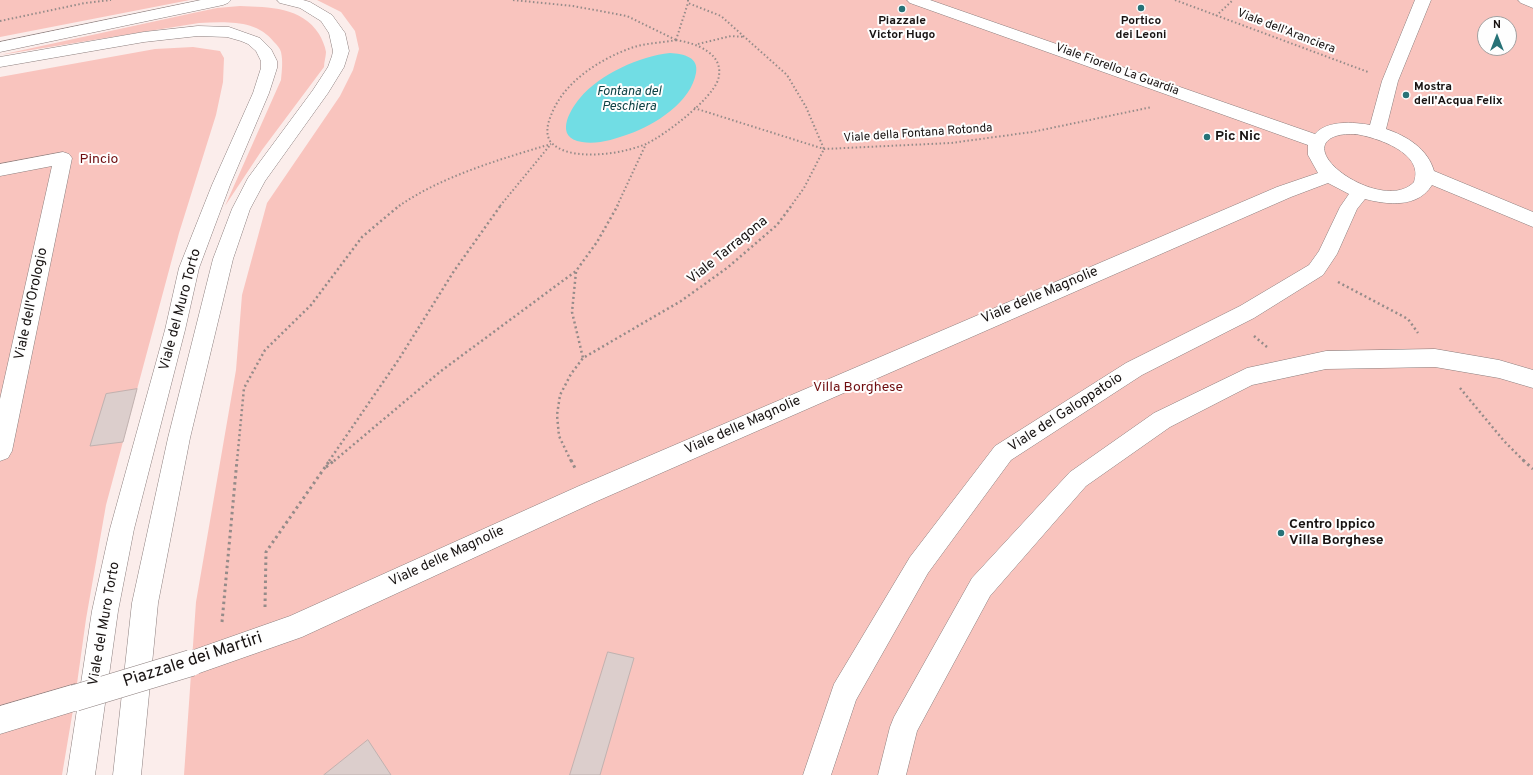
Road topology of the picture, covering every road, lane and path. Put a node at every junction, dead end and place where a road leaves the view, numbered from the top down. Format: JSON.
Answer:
{"nodes":[{"id":1,"x":111,"y":0,"type":"edge"},
{"id":2,"x":223,"y":0,"type":"edge"},
{"id":3,"x":285,"y":0,"type":"edge"},
{"id":4,"x":513,"y":0,"type":"edge"},
{"id":5,"x":915,"y":0,"type":"edge"},
{"id":6,"x":1175,"y":0,"type":"edge"},
{"id":7,"x":1233,"y":0,"type":"edge"},
{"id":8,"x":1423,"y":0,"type":"edge"},
{"id":9,"x":1526,"y":0,"type":"edge"},
{"id":10,"x":688,"y":2,"type":"edge"},
{"id":11,"x":1533,"y":3,"type":"edge"},
{"id":12,"x":1216,"y":16,"type":"junction"},
{"id":13,"x":0,"y":21,"type":"edge"},
{"id":14,"x":746,"y":37,"type":"junction"},
{"id":15,"x":676,"y":40,"type":"junction"},
{"id":16,"x":697,"y":44,"type":"junction"},
{"id":17,"x":0,"y":47,"type":"edge"},
{"id":18,"x":0,"y":62,"type":"edge"},
{"id":19,"x":1390,"y":81,"type":"junction"},
{"id":20,"x":1195,"y":98,"type":"junction"},
{"id":21,"x":694,"y":108,"type":"junction"},
{"id":22,"x":1377,"y":132,"type":"junction"},
{"id":23,"x":1318,"y":142,"type":"junction"},
{"id":24,"x":551,"y":144,"type":"junction"},
{"id":25,"x":646,"y":144,"type":"junction"},
{"id":26,"x":824,"y":149,"type":"junction"},
{"id":27,"x":0,"y":170,"type":"edge"},
{"id":28,"x":1330,"y":174,"type":"junction"},
{"id":29,"x":1426,"y":175,"type":"junction"},
{"id":30,"x":1360,"y":192,"type":"junction"},
{"id":31,"x":1533,"y":220,"type":"edge"},
{"id":32,"x":576,"y":271,"type":"junction"},
{"id":33,"x":1234,"y":318,"type":"junction"},
{"id":34,"x":583,"y":358,"type":"junction"},
{"id":35,"x":1290,"y":367,"type":"junction"},
{"id":36,"x":1533,"y":379,"type":"edge"},
{"id":37,"x":0,"y":451,"type":"edge"},
{"id":38,"x":323,"y":470,"type":"junction"},
{"id":39,"x":587,"y":494,"type":"junction"},
{"id":40,"x":293,"y":628,"type":"joint"},
{"id":41,"x":265,"y":638,"type":"junction"},
{"id":42,"x":220,"y":654,"type":"junction"},
{"id":43,"x":0,"y":720,"type":"edge"},
{"id":44,"x":81,"y":775,"type":"edge"},
{"id":45,"x":127,"y":775,"type":"edge"},
{"id":46,"x":817,"y":775,"type":"edge"},
{"id":47,"x":892,"y":775,"type":"edge"}],
"edges":[{"from":1,"to":13,"type":"path"},
{"from":2,"to":17,"type":"street"},
{"from":3,"to":45,"type":"street","name":"Viale del Muro Torto"},
{"from":4,"to":15,"type":"path"},
{"from":5,"to":20,"type":"street","name":"Viale Fiorello La Guardia"},
{"from":6,"to":12,"type":"path","name":"Viale dell'Aranciera"},
{"from":7,"to":12,"type":"path"},
{"from":8,"to":19,"type":"street"},
{"from":9,"to":11,"type":"street"},
{"from":10,"to":14,"type":"path"},
{"from":10,"to":15,"type":"path"},
{"from":12,"to":19,"type":"path","name":"Viale dell'Aranciera"},
{"from":14,"to":16,"type":"path"},
{"from":14,"to":26,"type":"path"},
{"from":15,"to":16,"type":"path"},
{"from":15,"to":24,"type":"path"},
{"from":16,"to":21,"type":"path"},
{"from":18,"to":44,"type":"street","name":"Viale del Muro Torto"},
{"from":19,"to":22,"type":"street"},
{"from":20,"to":23,"type":"street","name":"Viale Fiorello La Guardia"},
{"from":20,"to":26,"type":"path","name":"Viale della Fontana Rotonda"},
{"from":21,"to":25,"type":"path"},
{"from":21,"to":26,"type":"path","name":"Viale della Fontana Rotonda"},
{"from":22,"to":23,"type":"street"},
{"from":22,"to":29,"type":"street"},
{"from":23,"to":28,"type":"street"},
{"from":24,"to":25,"type":"path"},
{"from":24,"to":38,"type":"path"},
{"from":24,"to":42,"type":"path"},
{"from":25,"to":32,"type":"path"},
{"from":26,"to":34,"type":"path","name":"Viale Tarragona"},
{"from":27,"to":37,"type":"street","name":"Viale dell'Orologio"},
{"from":28,"to":30,"type":"street"},
{"from":28,"to":39,"type":"street","name":"Viale delle Magnolie"},
{"from":29,"to":30,"type":"street"},
{"from":29,"to":31,"type":"street"},
{"from":30,"to":33,"type":"street","name":"Viale del Galoppatoio"},
{"from":32,"to":34,"type":"path"},
{"from":32,"to":38,"type":"path"},
{"from":33,"to":35,"type":"path"},
{"from":33,"to":46,"type":"street","name":"Viale del Galoppatoio"},
{"from":34,"to":39,"type":"path","name":"Viale Tarragona"},
{"from":35,"to":36,"type":"street"},
{"from":35,"to":47,"type":"street"},
{"from":38,"to":41,"type":"path"},
{"from":39,"to":40,"type":"street","name":"Viale delle Magnolie"},
{"from":40,"to":41,"type":"street","name":"Piazzale dei Martiri"},
{"from":41,"to":42,"type":"street","name":"Piazzale dei Martiri"},
{"from":42,"to":43,"type":"street","name":"Piazzale dei Martiri","bridge":true}]}
